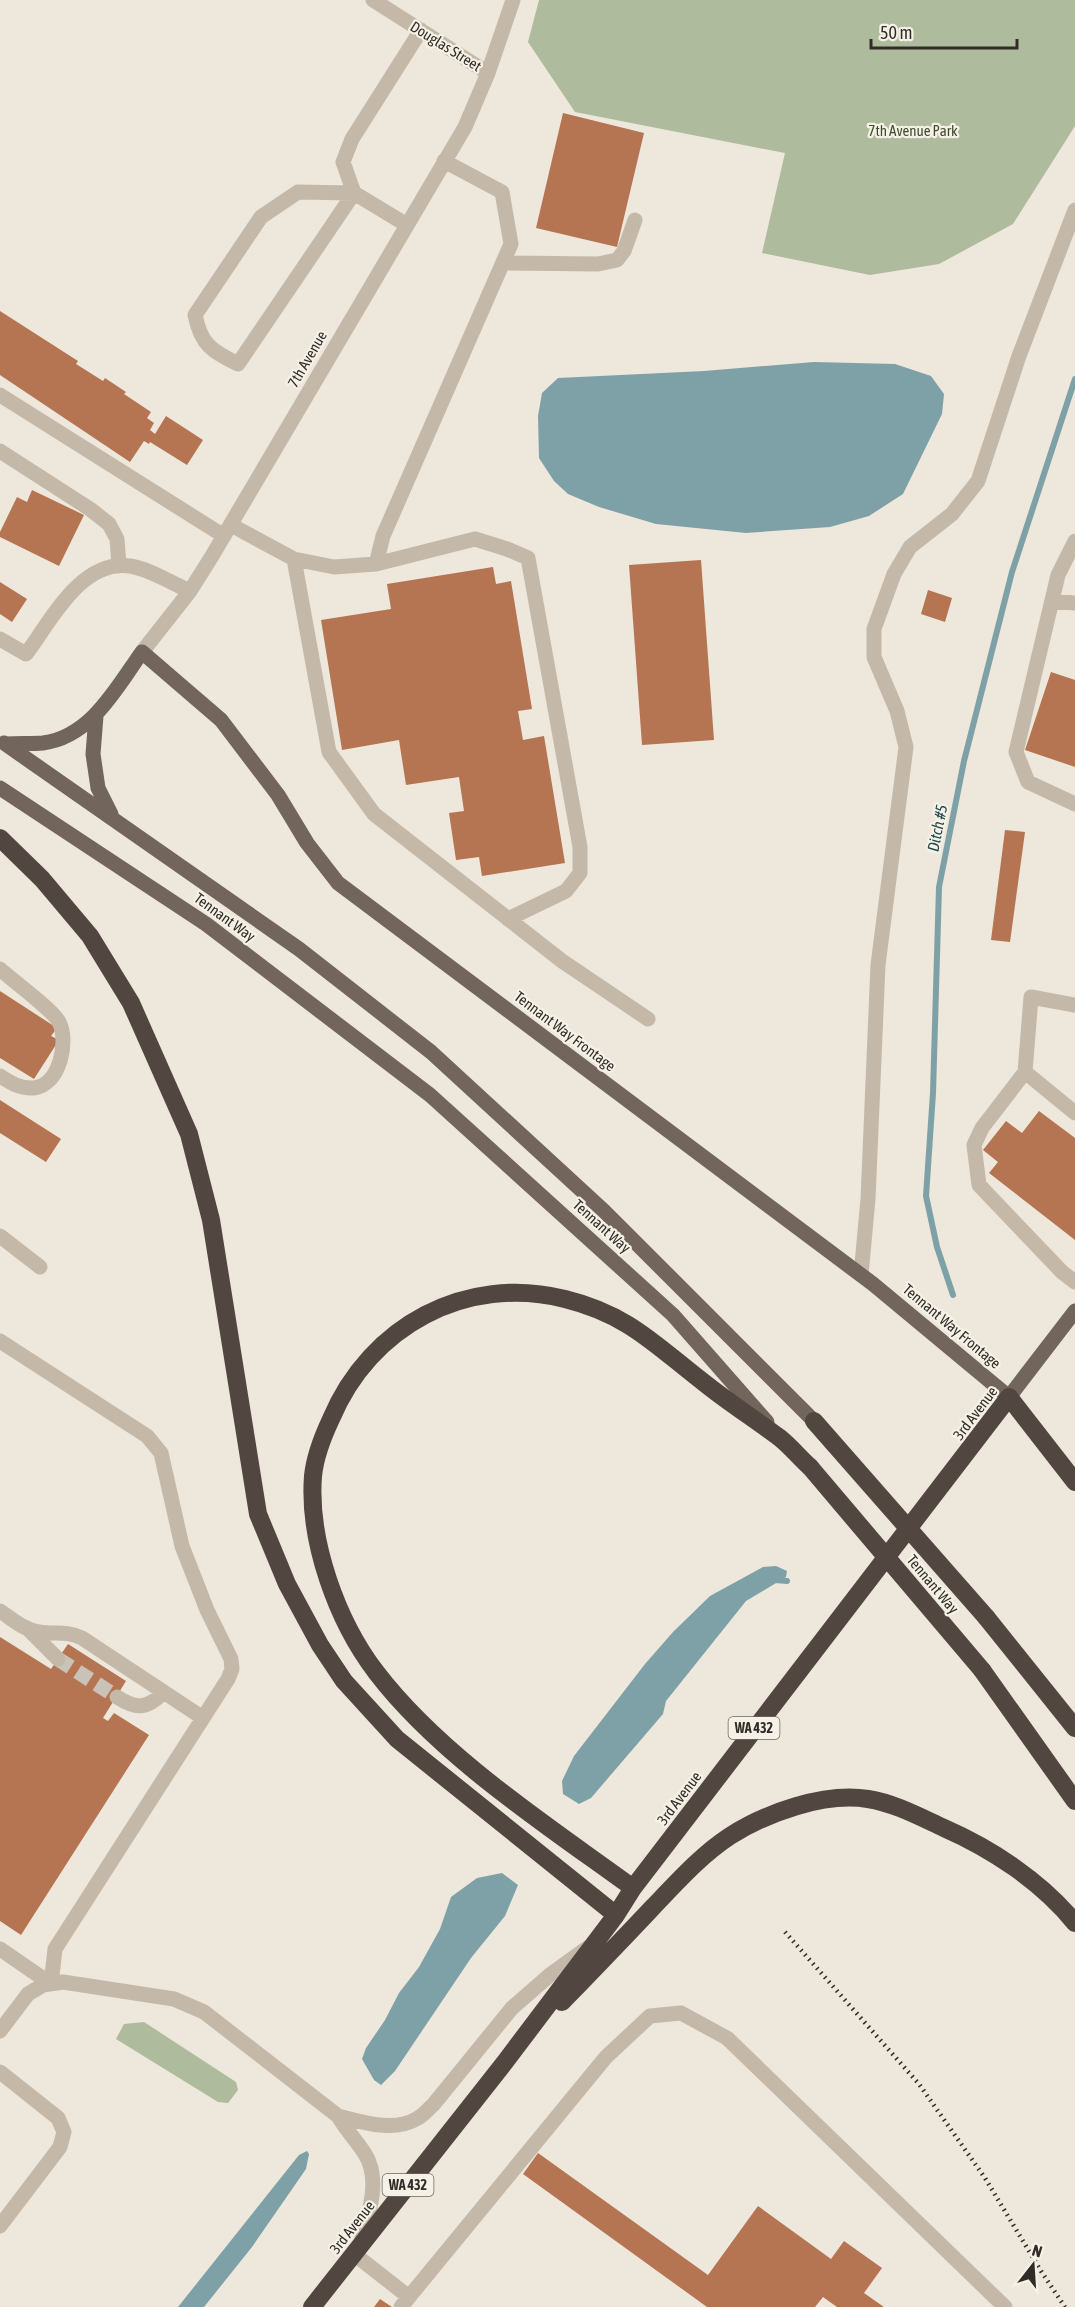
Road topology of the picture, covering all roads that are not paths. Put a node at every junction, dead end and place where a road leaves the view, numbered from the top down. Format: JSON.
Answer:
{"nodes":[{"id":1,"x":373,"y":0,"type":"edge"},
{"id":2,"x":513,"y":0,"type":"edge"},
{"id":3,"x":421,"y":30,"type":"junction"},
{"id":4,"x":488,"y":73,"type":"junction"},
{"id":5,"x":444,"y":161,"type":"junction"},
{"id":6,"x":354,"y":193,"type":"junction"},
{"id":7,"x":1075,"y":210,"type":"edge"},
{"id":8,"x":635,"y":220,"type":"dead end"},
{"id":9,"x":407,"y":225,"type":"junction"},
{"id":10,"x":503,"y":263,"type":"junction"},
{"id":11,"x":0,"y":395,"type":"edge"},
{"id":12,"x":0,"y":451,"type":"edge"},
{"id":13,"x":228,"y":530,"type":"junction"},
{"id":14,"x":1075,"y":541,"type":"edge"},
{"id":15,"x":294,"y":559,"type":"junction"},
{"id":16,"x":376,"y":564,"type":"junction"},
{"id":17,"x":119,"y":566,"type":"junction"},
{"id":18,"x":190,"y":591,"type":"junction"},
{"id":19,"x":1052,"y":601,"type":"junction"},
{"id":20,"x":1075,"y":603,"type":"edge"},
{"id":21,"x":0,"y":639,"type":"edge"},
{"id":22,"x":142,"y":652,"type":"junction"},
{"id":23,"x":96,"y":716,"type":"junction"},
{"id":24,"x":3,"y":742,"type":"edge"},
{"id":25,"x":0,"y":788,"type":"edge"},
{"id":26,"x":1075,"y":804,"type":"edge"},
{"id":27,"x":112,"y":817,"type":"junction"},
{"id":28,"x":0,"y":838,"type":"edge"},
{"id":29,"x":508,"y":919,"type":"junction"},
{"id":30,"x":0,"y":969,"type":"edge"},
{"id":31,"x":1075,"y":1005,"type":"edge"},
{"id":32,"x":648,"y":1019,"type":"dead end"},
{"id":33,"x":1025,"y":1072,"type":"junction"},
{"id":34,"x":0,"y":1076,"type":"edge"},
{"id":35,"x":1075,"y":1113,"type":"edge"},
{"id":36,"x":0,"y":1236,"type":"edge"},
{"id":37,"x":40,"y":1267,"type":"dead end"},
{"id":38,"x":861,"y":1275,"type":"junction"},
{"id":39,"x":1075,"y":1282,"type":"edge"},
{"id":40,"x":1075,"y":1311,"type":"edge"},
{"id":41,"x":0,"y":1341,"type":"edge"},
{"id":42,"x":1009,"y":1397,"type":"junction"},
{"id":43,"x":814,"y":1421,"type":"joint"},
{"id":44,"x":782,"y":1440,"type":"junction"},
{"id":45,"x":1075,"y":1482,"type":"edge"},
{"id":46,"x":0,"y":1611,"type":"edge"},
{"id":47,"x":26,"y":1628,"type":"junction"},
{"id":48,"x":58,"y":1659,"type":"tunnel mouth"},
{"id":49,"x":164,"y":1692,"type":"junction"},
{"id":50,"x":117,"y":1697,"type":"tunnel mouth"},
{"id":51,"x":203,"y":1718,"type":"junction"},
{"id":52,"x":1075,"y":1728,"type":"edge"},
{"id":53,"x":1075,"y":1801,"type":"edge"},
{"id":54,"x":633,"y":1888,"type":"junction"},
{"id":55,"x":616,"y":1915,"type":"junction"},
{"id":56,"x":1075,"y":1923,"type":"edge"},
{"id":57,"x":595,"y":1942,"type":"junction"},
{"id":58,"x":0,"y":1949,"type":"edge"},
{"id":59,"x":51,"y":1984,"type":"junction"},
{"id":60,"x":0,"y":2031,"type":"edge"},
{"id":61,"x":505,"y":2062,"type":"junction"},
{"id":62,"x":0,"y":2072,"type":"edge"},
{"id":63,"x":338,"y":2116,"type":"junction"},
{"id":64,"x":0,"y":2226,"type":"edge"},
{"id":65,"x":357,"y":2250,"type":"junction"},
{"id":66,"x":405,"y":2302,"type":"edge"},
{"id":67,"x":312,"y":2307,"type":"edge"},
{"id":68,"x":1005,"y":2307,"type":"edge"}],
"edges":[{"from":1,"to":3,"type":"street","name":"Douglas Street"},
{"from":2,"to":4,"type":"street","name":"7th Avenue"},
{"from":3,"to":4,"type":"street","name":"Douglas Street"},
{"from":3,"to":6,"type":"street"},
{"from":4,"to":5,"type":"street","name":"7th Avenue"},
{"from":5,"to":9,"type":"street","name":"7th Avenue"},
{"from":5,"to":10,"type":"street"},
{"from":6,"to":6,"type":"street"},
{"from":6,"to":9,"type":"street"},
{"from":7,"to":38,"type":"street"},
{"from":8,"to":10,"type":"street"},
{"from":9,"to":13,"type":"street","name":"7th Avenue"},
{"from":10,"to":16,"type":"street"},
{"from":11,"to":13,"type":"street"},
{"from":12,"to":17,"type":"street"},
{"from":13,"to":15,"type":"street"},
{"from":13,"to":18,"type":"street","name":"7th Avenue"},
{"from":14,"to":19,"type":"street"},
{"from":15,"to":16,"type":"street"},
{"from":15,"to":29,"type":"street"},
{"from":16,"to":29,"type":"street"},
{"from":17,"to":18,"type":"street"},
{"from":17,"to":21,"type":"street"},
{"from":18,"to":22,"type":"street","name":"7th Avenue"},
{"from":19,"to":20,"type":"street"},
{"from":19,"to":26,"type":"street"},
{"from":22,"to":23,"type":"main road","name":"7th Avenue"},
{"from":22,"to":38,"type":"main road","name":"Tennant Way Frontage"},
{"from":23,"to":24,"type":"main road"},
{"from":23,"to":27,"type":"main road"},
{"from":24,"to":27,"type":"main road","name":"Tennant Way"},
{"from":25,"to":44,"type":"main road","name":"Tennant Way"},
{"from":27,"to":43,"type":"main road","name":"Tennant Way"},
{"from":28,"to":55,"type":"highway"},
{"from":29,"to":32,"type":"street"},
{"from":30,"to":34,"type":"street"},
{"from":31,"to":33,"type":"street"},
{"from":33,"to":35,"type":"street"},
{"from":33,"to":39,"type":"street"},
{"from":36,"to":37,"type":"street"},
{"from":38,"to":42,"type":"main road","name":"Tennant Way Frontage"},
{"from":40,"to":42,"type":"main road","name":"3rd Avenue"},
{"from":41,"to":51,"type":"street"},
{"from":42,"to":45,"type":"highway"},
{"from":42,"to":54,"type":"highway","name":"3rd Avenue","number":"WA 432"},
{"from":43,"to":52,"type":"highway","name":"Tennant Way","bridge":true},
{"from":44,"to":53,"type":"highway","name":"Tennant Way","bridge":true},
{"from":44,"to":54,"type":"highway"},
{"from":46,"to":47,"type":"street"},
{"from":47,"to":48,"type":"street"},
{"from":47,"to":49,"type":"street"},
{"from":49,"to":50,"type":"street"},
{"from":49,"to":51,"type":"street"},
{"from":51,"to":59,"type":"street"},
{"from":54,"to":55,"type":"highway","name":"3rd Avenue","number":"WA 432"},
{"from":55,"to":57,"type":"highway","name":"3rd Avenue","number":"WA 432"},
{"from":56,"to":61,"type":"highway"},
{"from":57,"to":61,"type":"highway","name":"3rd Avenue","number":"WA 432"},
{"from":57,"to":63,"type":"street"},
{"from":58,"to":59,"type":"street"},
{"from":59,"to":60,"type":"street"},
{"from":59,"to":63,"type":"street"},
{"from":61,"to":65,"type":"highway","name":"3rd Avenue","number":"WA 432"},
{"from":62,"to":64,"type":"street"},
{"from":63,"to":65,"type":"street"},
{"from":65,"to":66,"type":"street"},
{"from":65,"to":67,"type":"highway","name":"3rd Avenue","number":"WA 432"},
{"from":66,"to":68,"type":"street"}]}
